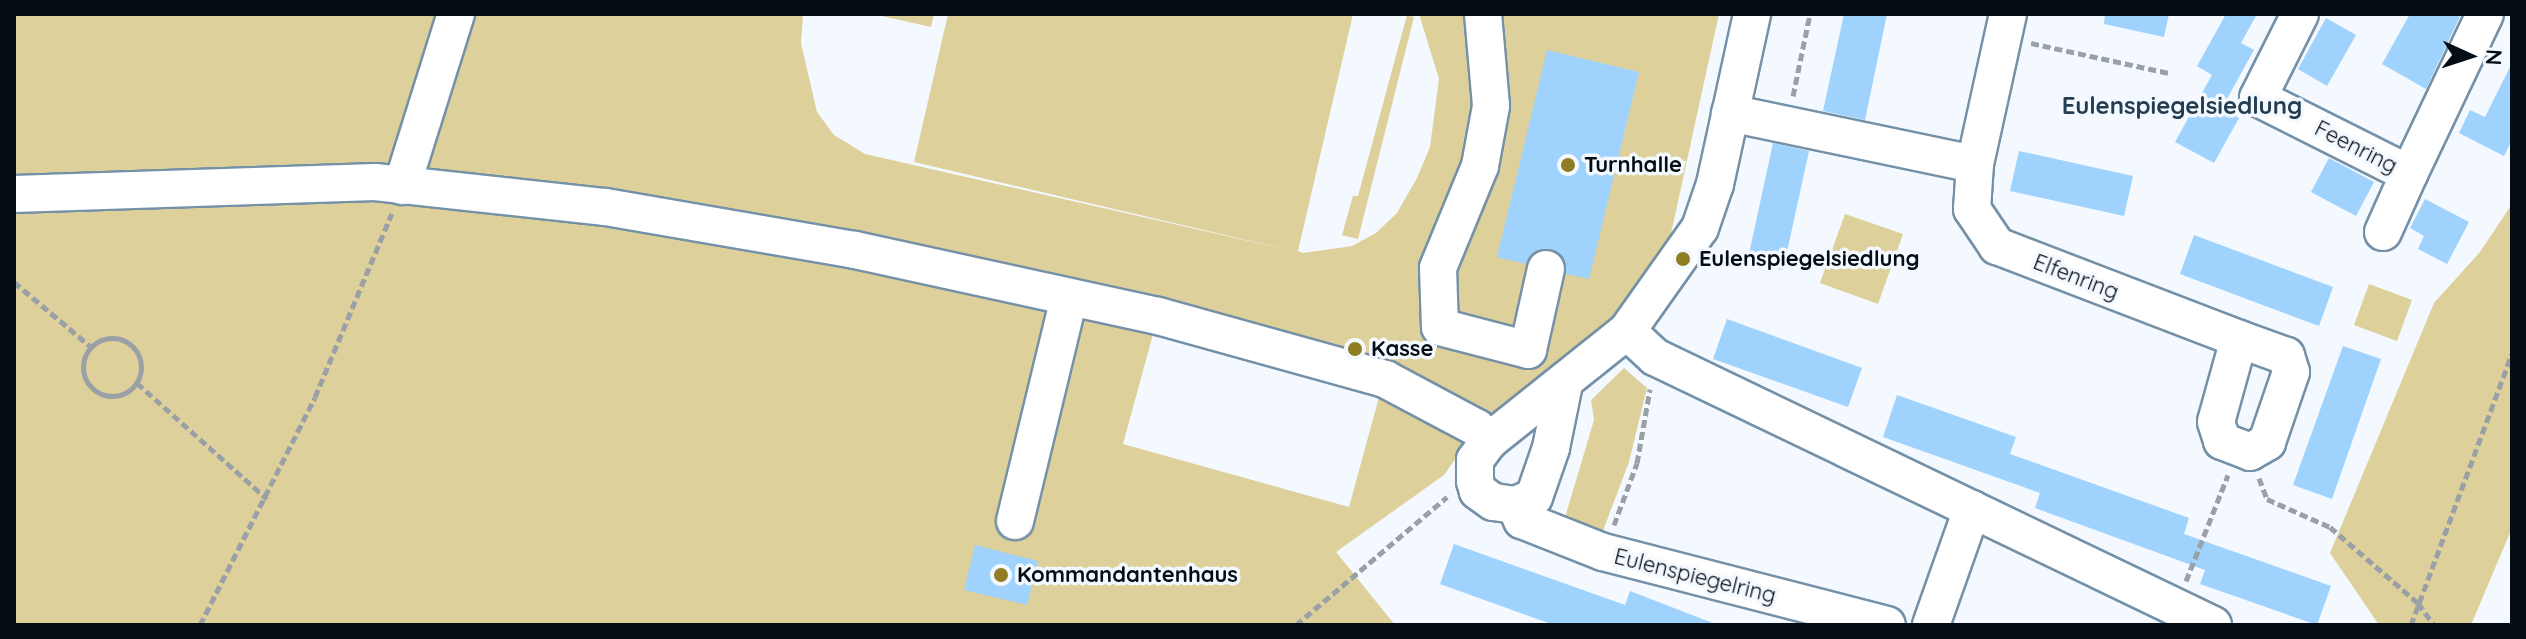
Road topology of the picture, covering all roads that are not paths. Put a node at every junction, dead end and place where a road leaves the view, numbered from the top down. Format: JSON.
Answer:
{"nodes":[{"id":1,"x":456,"y":14,"type":"edge"},
{"id":2,"x":1483,"y":14,"type":"edge"},
{"id":3,"x":1752,"y":14,"type":"edge"},
{"id":4,"x":2300,"y":14,"type":"edge"},
{"id":5,"x":2485,"y":14,"type":"edge"},
{"id":6,"x":2005,"y":25,"type":"edge"},
{"id":7,"x":1730,"y":113,"type":"junction"},
{"id":8,"x":1975,"y":164,"type":"junction"},
{"id":9,"x":2409,"y":174,"type":"junction"},
{"id":10,"x":402,"y":186,"type":"junction"},
{"id":11,"x":14,"y":194,"type":"edge"},
{"id":12,"x":2383,"y":232,"type":"dead end"},
{"id":13,"x":1546,"y":269,"type":"dead end"},
{"id":14,"x":1069,"y":297,"type":"junction"},
{"id":15,"x":1627,"y":331,"type":"junction"},
{"id":16,"x":2239,"y":339,"type":"junction"},
{"id":17,"x":1564,"y":384,"type":"junction"},
{"id":18,"x":1489,"y":441,"type":"junction"},
{"id":19,"x":1515,"y":505,"type":"junction"},
{"id":20,"x":1972,"y":509,"type":"junction"},
{"id":21,"x":1015,"y":521,"type":"dead end"},
{"id":22,"x":1887,"y":625,"type":"edge"},
{"id":23,"x":1931,"y":625,"type":"edge"},
{"id":24,"x":2213,"y":625,"type":"edge"}],
"edges":[{"from":1,"to":10,"type":"street"},
{"from":2,"to":13,"type":"street"},
{"from":3,"to":7,"type":"street"},
{"from":4,"to":9,"type":"street","name":"Feenring"},
{"from":5,"to":9,"type":"street","name":"Feenring"},
{"from":6,"to":8,"type":"street","name":"Elfenring"},
{"from":7,"to":8,"type":"street"},
{"from":7,"to":15,"type":"street"},
{"from":8,"to":16,"type":"street","name":"Elfenring"},
{"from":9,"to":12,"type":"street","name":"Feenring"},
{"from":10,"to":11,"type":"street"},
{"from":10,"to":14,"type":"street"},
{"from":14,"to":18,"type":"street"},
{"from":14,"to":21,"type":"street"},
{"from":15,"to":17,"type":"street"},
{"from":15,"to":20,"type":"street"},
{"from":16,"to":16,"type":"street","name":"Elfenring"},
{"from":17,"to":18,"type":"street"},
{"from":17,"to":19,"type":"street"},
{"from":18,"to":19,"type":"street","name":"Eulenspiegelring"},
{"from":19,"to":22,"type":"street","name":"Eulenspiegelring"},
{"from":20,"to":23,"type":"street"},
{"from":20,"to":24,"type":"street"}]}
